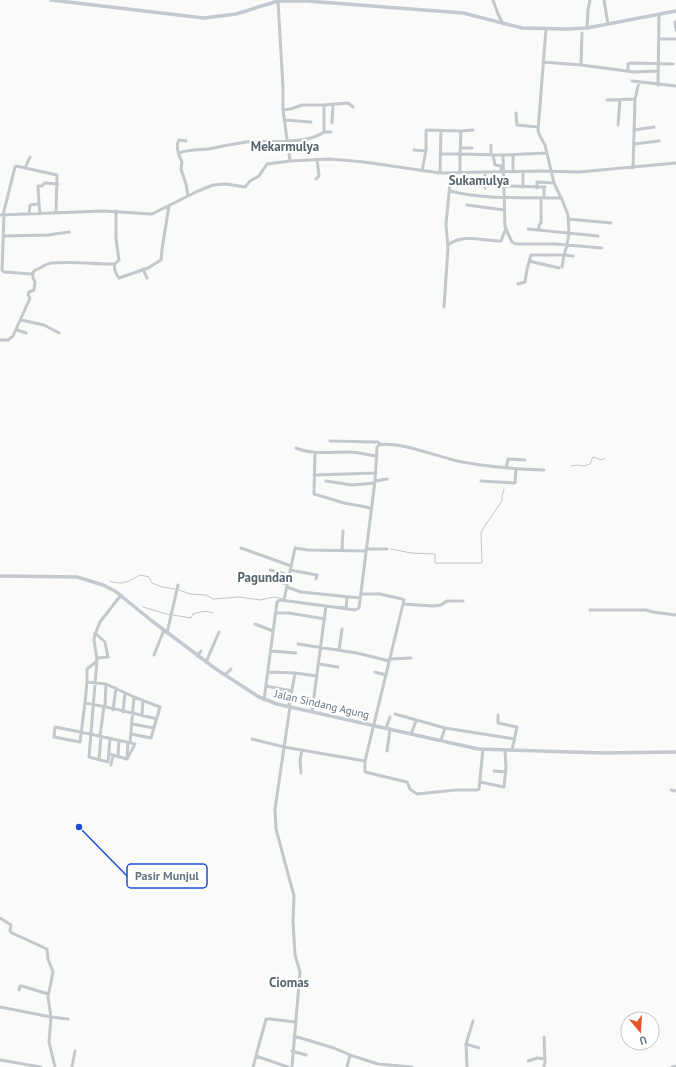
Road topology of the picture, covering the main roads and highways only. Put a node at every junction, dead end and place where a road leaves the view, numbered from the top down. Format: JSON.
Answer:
{"nodes":[{"id":1,"x":51,"y":0,"type":"edge"},
{"id":2,"x":676,"y":11,"type":"edge"},
{"id":3,"x":0,"y":576,"type":"edge"},
{"id":4,"x":676,"y":752,"type":"edge"}],
"edges":[{"from":1,"to":2,"type":"main road"},
{"from":3,"to":4,"type":"main road","name":"Jalan Sindang Agung"}]}
